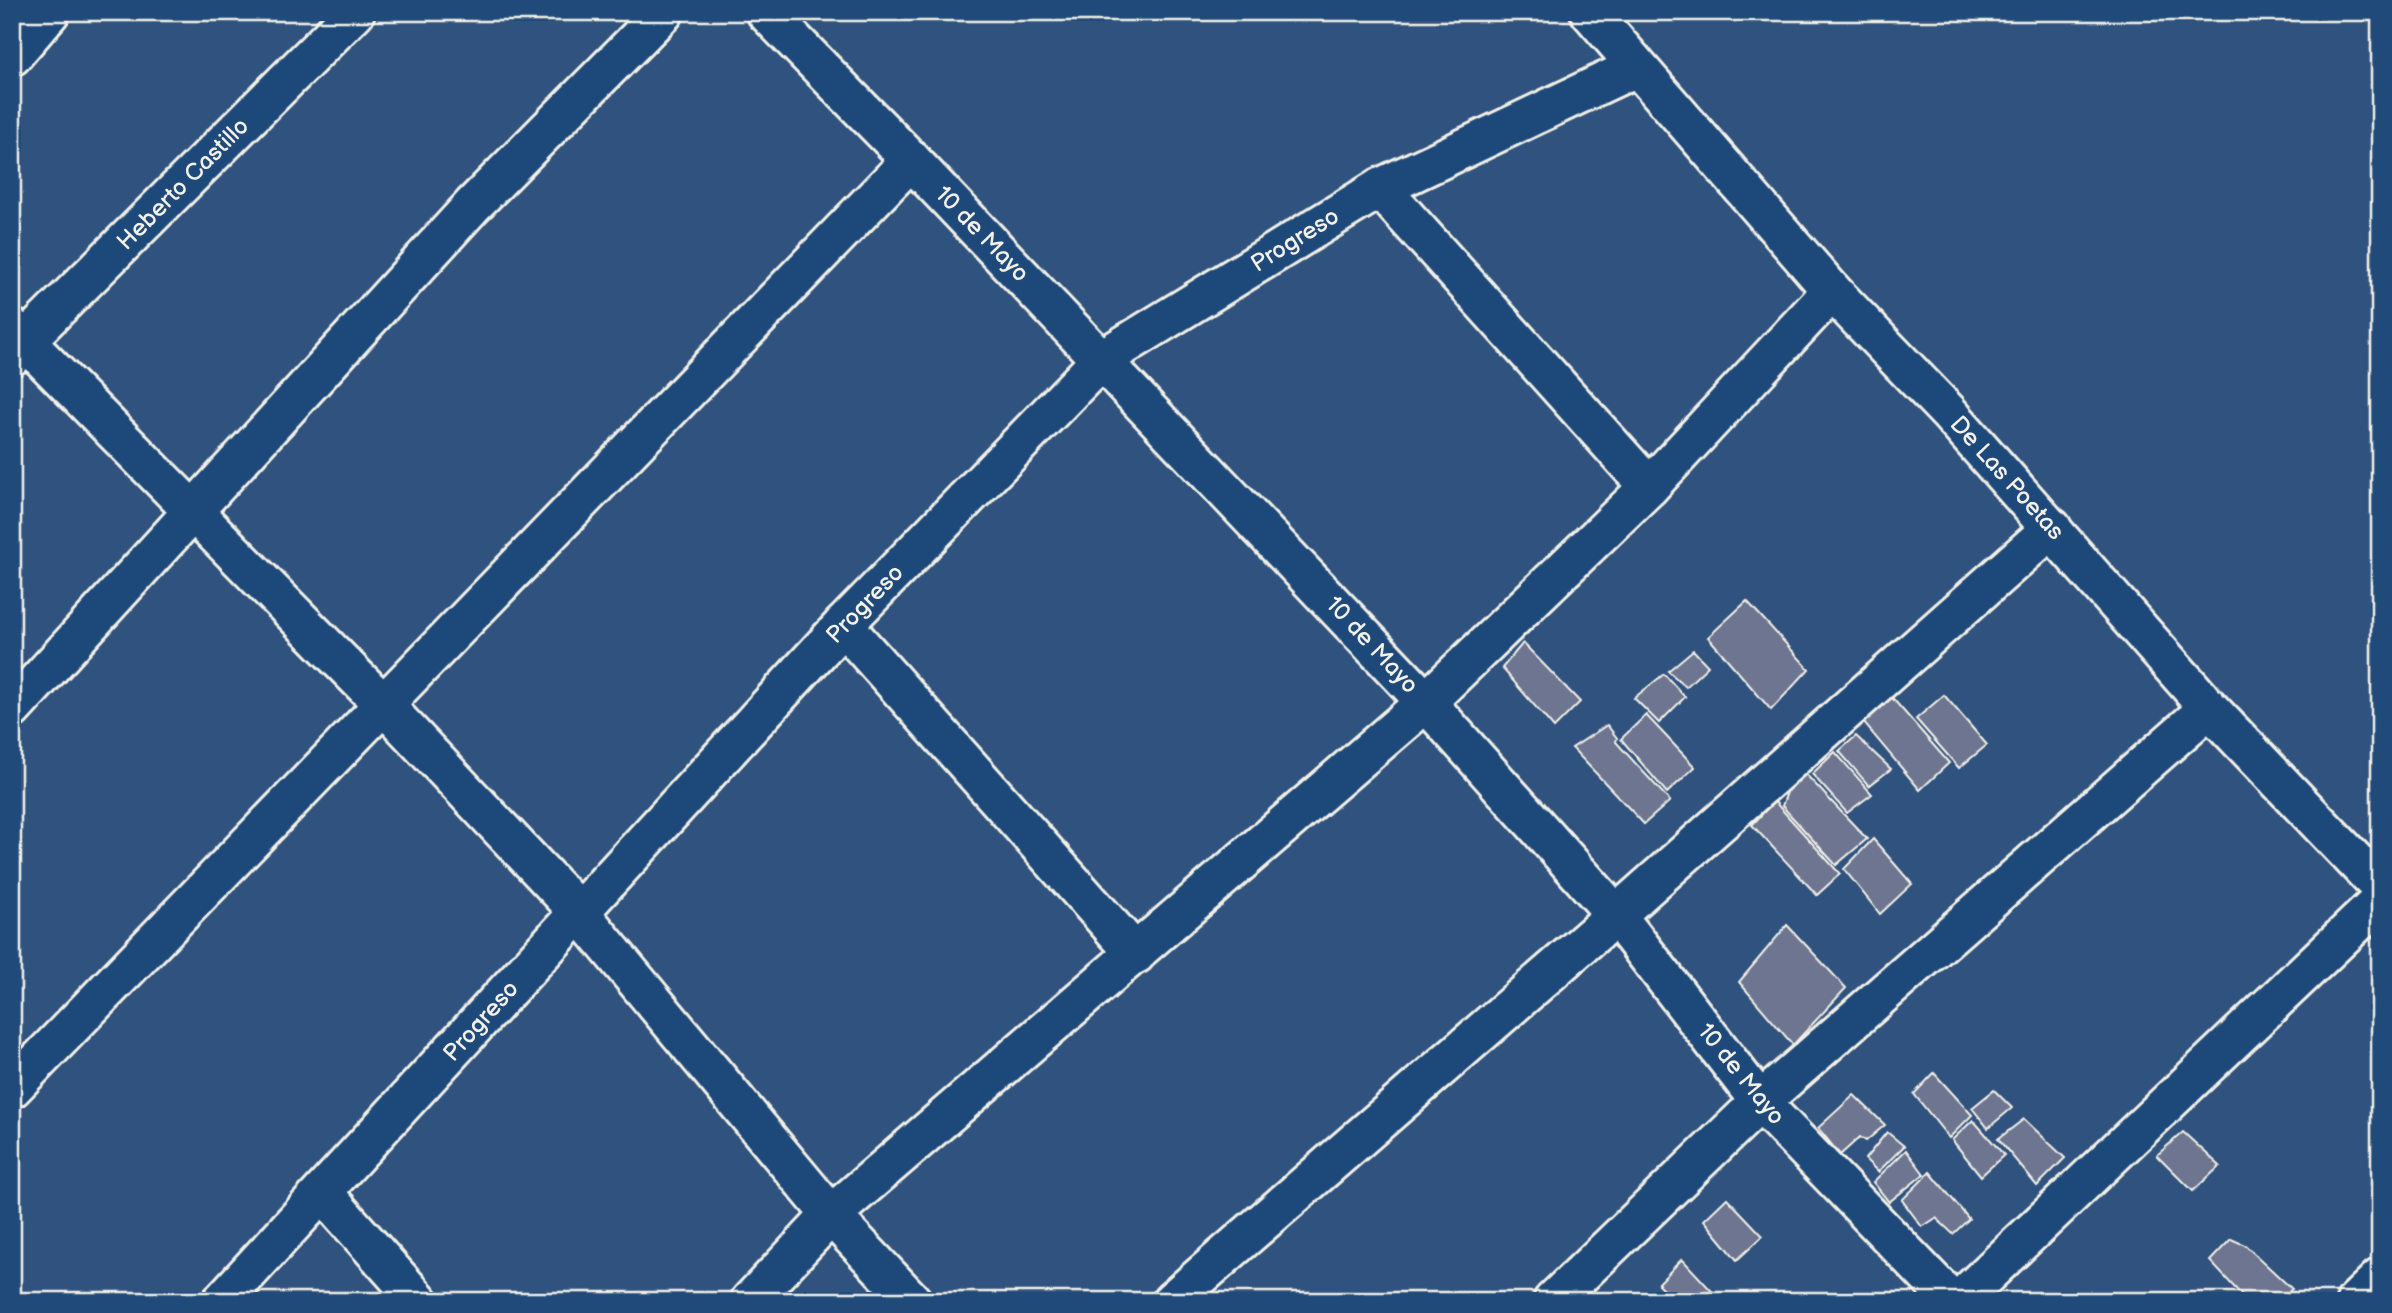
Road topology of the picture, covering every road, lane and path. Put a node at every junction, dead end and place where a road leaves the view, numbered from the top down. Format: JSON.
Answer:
{"nodes":[{"id":1,"x":50,"y":12,"type":"edge"},
{"id":2,"x":355,"y":12,"type":"edge"},
{"id":3,"x":664,"y":12,"type":"edge"},
{"id":4,"x":766,"y":12,"type":"edge"},
{"id":5,"x":1590,"y":12,"type":"edge"},
{"id":6,"x":12,"y":56,"type":"edge"},
{"id":7,"x":1634,"y":68,"type":"junction"},
{"id":8,"x":911,"y":160,"type":"junction"},
{"id":9,"x":1380,"y":188,"type":"junction"},
{"id":10,"x":1832,"y":291,"type":"junction"},
{"id":11,"x":16,"y":342,"type":"edge"},
{"id":12,"x":1102,"y":359,"type":"junction"},
{"id":13,"x":1649,"y":487,"type":"junction"},
{"id":14,"x":195,"y":510,"type":"junction"},
{"id":15,"x":2052,"y":528,"type":"junction"},
{"id":16,"x":844,"y":625,"type":"junction"},
{"id":17,"x":1426,"y":702,"type":"junction"},
{"id":18,"x":382,"y":703,"type":"junction"},
{"id":19,"x":2209,"y":708,"type":"junction"},
{"id":20,"x":12,"y":709,"type":"edge"},
{"id":21,"x":2380,"y":887,"type":"edge"},
{"id":22,"x":2380,"y":901,"type":"edge"},
{"id":23,"x":580,"y":913,"type":"junction"},
{"id":24,"x":1616,"y":915,"type":"junction"},
{"id":25,"x":1136,"y":954,"type":"junction"},
{"id":26,"x":12,"y":1088,"type":"edge"},
{"id":27,"x":1760,"y":1102,"type":"junction"},
{"id":28,"x":324,"y":1194,"type":"junction"},
{"id":29,"x":831,"y":1216,"type":"junction"},
{"id":30,"x":2380,"y":1278,"type":"edge"},
{"id":31,"x":222,"y":1301,"type":"edge"},
{"id":32,"x":419,"y":1301,"type":"edge"},
{"id":33,"x":750,"y":1301,"type":"edge"},
{"id":34,"x":912,"y":1301,"type":"edge"},
{"id":35,"x":1172,"y":1301,"type":"edge"},
{"id":36,"x":1553,"y":1301,"type":"edge"},
{"id":37,"x":1952,"y":1301,"type":"edge"},
{"id":38,"x":1959,"y":1301,"type":"edge"},
{"id":39,"x":2356,"y":1301,"type":"edge"}],
"edges":[{"from":1,"to":6,"type":"street"},
{"from":2,"to":11,"type":"street","name":"Heberto Castillo"},
{"from":3,"to":14,"type":"street"},
{"from":4,"to":8,"type":"street","name":"10 de Mayo"},
{"from":5,"to":7,"type":"street","name":"De Las Poetas"},
{"from":7,"to":9,"type":"street","name":"Progreso"},
{"from":7,"to":10,"type":"street","name":"De Las Poetas"},
{"from":8,"to":12,"type":"street","name":"10 de Mayo"},
{"from":8,"to":18,"type":"street"},
{"from":9,"to":12,"type":"street","name":"Progreso"},
{"from":9,"to":13,"type":"street"},
{"from":10,"to":13,"type":"street"},
{"from":10,"to":15,"type":"street","name":"De Las Poetas"},
{"from":11,"to":14,"type":"street"},
{"from":12,"to":16,"type":"street","name":"Progreso"},
{"from":12,"to":17,"type":"street","name":"10 de Mayo"},
{"from":13,"to":17,"type":"street"},
{"from":14,"to":18,"type":"street"},
{"from":14,"to":20,"type":"street"},
{"from":15,"to":19,"type":"street","name":"De Las Poetas"},
{"from":15,"to":24,"type":"street"},
{"from":16,"to":23,"type":"street","name":"Progreso"},
{"from":16,"to":25,"type":"street"},
{"from":17,"to":24,"type":"street","name":"10 de Mayo"},
{"from":17,"to":25,"type":"street"},
{"from":18,"to":23,"type":"street"},
{"from":18,"to":26,"type":"street"},
{"from":19,"to":21,"type":"street","name":"De Las Poetas"},
{"from":19,"to":27,"type":"street"},
{"from":22,"to":38,"type":"street"},
{"from":23,"to":28,"type":"street","name":"Progreso"},
{"from":23,"to":29,"type":"street"},
{"from":24,"to":27,"type":"street","name":"10 de Mayo"},
{"from":24,"to":35,"type":"street"},
{"from":25,"to":29,"type":"street"},
{"from":27,"to":36,"type":"street"},
{"from":27,"to":37,"type":"street","name":"10 de Mayo"},
{"from":28,"to":31,"type":"street","name":"Progreso"},
{"from":28,"to":32,"type":"street"},
{"from":29,"to":33,"type":"street"},
{"from":29,"to":34,"type":"street"},
{"from":30,"to":39,"type":"street"}]}
